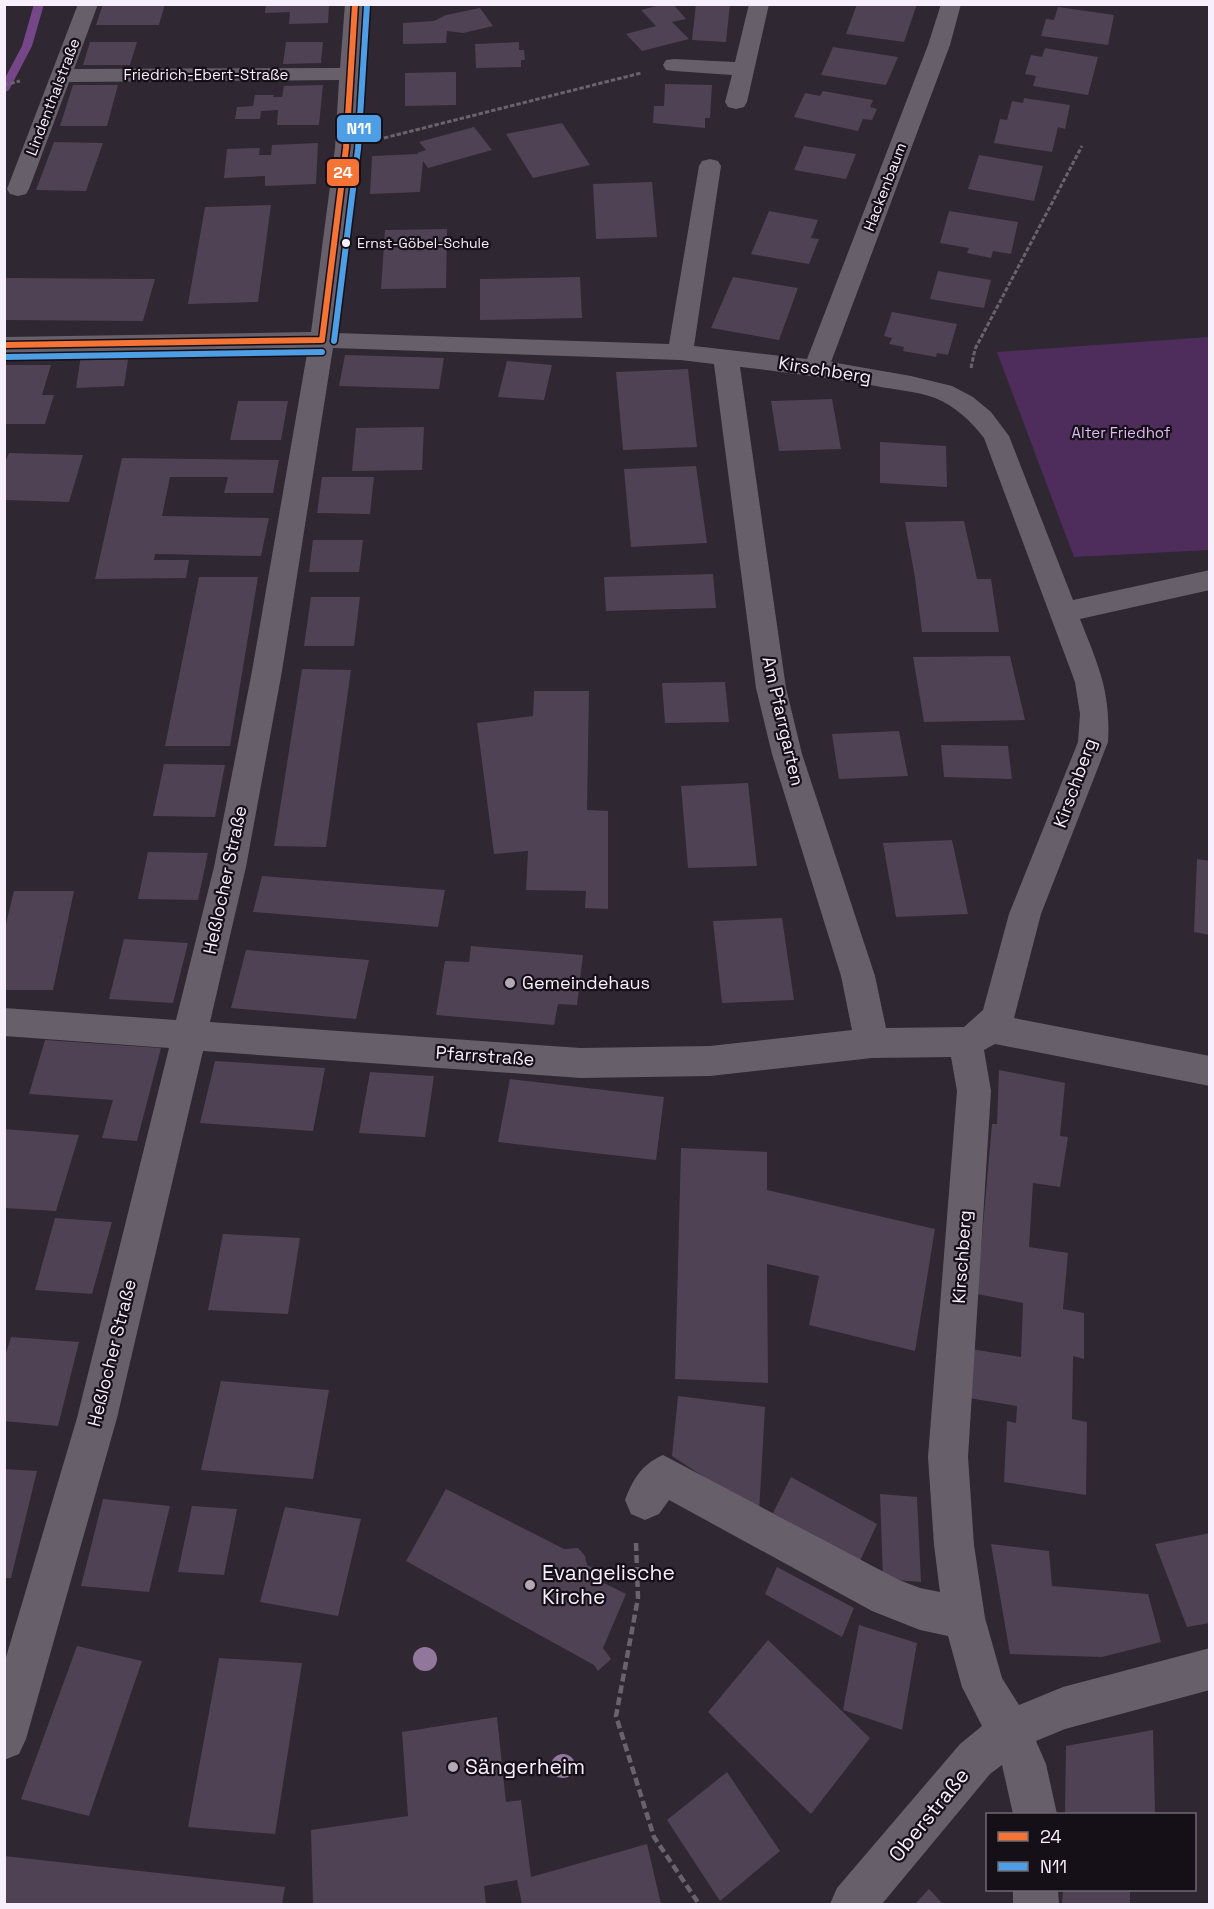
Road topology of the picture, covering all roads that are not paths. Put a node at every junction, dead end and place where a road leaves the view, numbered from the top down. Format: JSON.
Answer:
{"nodes":[{"id":1,"x":88,"y":4,"type":"edge"},
{"id":2,"x":355,"y":4,"type":"edge"},
{"id":3,"x":759,"y":4,"type":"edge"},
{"id":4,"x":951,"y":4,"type":"edge"},
{"id":5,"x":674,"y":65,"type":"road end"},
{"id":6,"x":743,"y":69,"type":"junction"},
{"id":7,"x":350,"y":74,"type":"junction"},
{"id":8,"x":62,"y":76,"type":"junction"},
{"id":9,"x":736,"y":102,"type":"dead end"},
{"id":10,"x":710,"y":166,"type":"dead end"},
{"id":11,"x":18,"y":189,"type":"dead end"},
{"id":12,"x":322,"y":340,"type":"junction"},
{"id":13,"x":4,"y":345,"type":"edge"},
{"id":14,"x":680,"y":352,"type":"junction"},
{"id":15,"x":726,"y":356,"type":"junction"},
{"id":16,"x":816,"y":368,"type":"junction"},
{"id":17,"x":1209,"y":580,"type":"edge"},
{"id":18,"x":1065,"y":612,"type":"junction"},
{"id":19,"x":4,"y":1022,"type":"edge"},
{"id":20,"x":978,"y":1035,"type":"junction"},
{"id":21,"x":189,"y":1036,"type":"junction"},
{"id":22,"x":872,"y":1043,"type":"junction"},
{"id":23,"x":1209,"y":1071,"type":"edge"},
{"id":24,"x":645,"y":1500,"type":"road end"},
{"id":25,"x":964,"y":1618,"type":"junction"},
{"id":26,"x":1209,"y":1669,"type":"edge"},
{"id":27,"x":1010,"y":1731,"type":"junction"},
{"id":28,"x":4,"y":1739,"type":"edge"},
{"id":29,"x":1035,"y":1813,"type":"edge"},
{"id":30,"x":853,"y":1905,"type":"edge"}],
"edges":[{"from":1,"to":8,"type":"street","name":"Lindenthalstraße"},
{"from":2,"to":7,"type":"street","name":"Heßlocher Straße"},
{"from":3,"to":6,"type":"street"},
{"from":4,"to":16,"type":"street","name":"Hackenbaum"},
{"from":5,"to":6,"type":"street"},
{"from":6,"to":9,"type":"street"},
{"from":7,"to":8,"type":"street","name":"Friedrich-Ebert-Straße"},
{"from":7,"to":12,"type":"street","name":"Heßlocher Straße"},
{"from":8,"to":11,"type":"street","name":"Lindenthalstraße"},
{"from":10,"to":14,"type":"street"},
{"from":12,"to":13,"type":"street","name":"Kirschberg"},
{"from":12,"to":14,"type":"street","name":"Kirschberg"},
{"from":12,"to":21,"type":"street","name":"Heßlocher Straße"},
{"from":14,"to":15,"type":"street","name":"Kirschberg"},
{"from":15,"to":16,"type":"street","name":"Kirschberg"},
{"from":15,"to":22,"type":"street","name":"Am Pfarrgarten"},
{"from":16,"to":18,"type":"street","name":"Kirschberg"},
{"from":17,"to":18,"type":"street"},
{"from":18,"to":20,"type":"street","name":"Kirschberg"},
{"from":19,"to":21,"type":"street","name":"Pfarrstraße"},
{"from":20,"to":22,"type":"street","name":"Pfarrstraße"},
{"from":20,"to":23,"type":"street","name":"Pfarrstraße"},
{"from":20,"to":25,"type":"street","name":"Kirschberg"},
{"from":21,"to":22,"type":"street","name":"Pfarrstraße"},
{"from":21,"to":28,"type":"street","name":"Heßlocher Straße"},
{"from":24,"to":25,"type":"street"},
{"from":25,"to":27,"type":"street","name":"Kirschberg"},
{"from":26,"to":27,"type":"street","name":"Oberstraße"},
{"from":27,"to":29,"type":"street","name":"Kirschberg"},
{"from":27,"to":30,"type":"street","name":"Oberstraße"}]}
